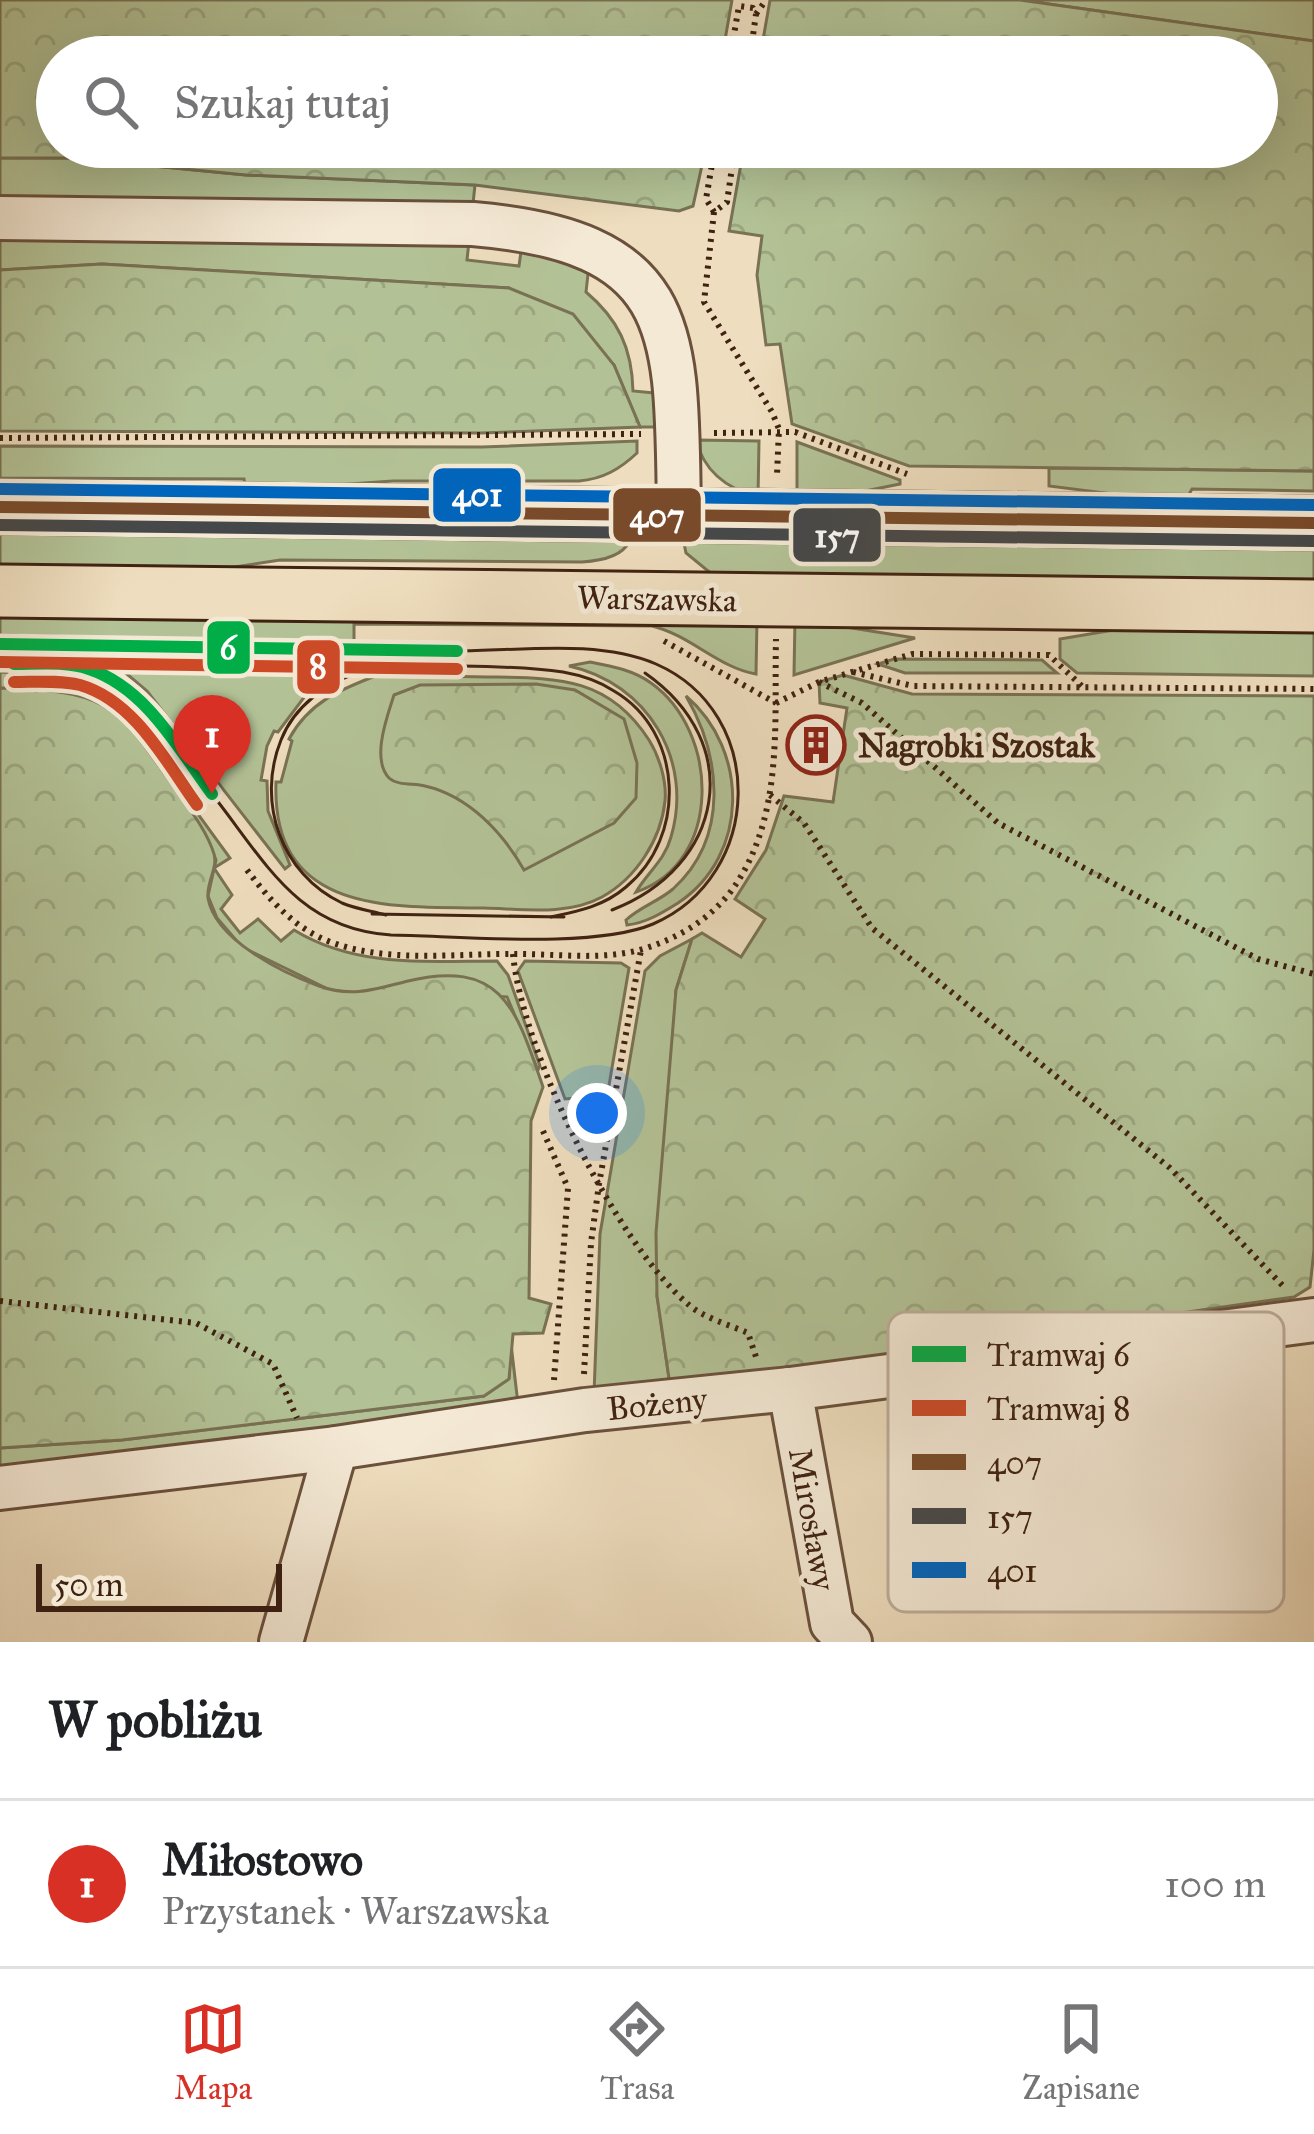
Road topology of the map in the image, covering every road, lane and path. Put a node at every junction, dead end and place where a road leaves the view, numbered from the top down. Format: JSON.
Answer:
{"nodes":[{"id":1,"x":766,"y":0,"type":"edge"},
{"id":2,"x":757,"y":14,"type":"junction"},
{"id":3,"x":735,"y":36,"type":"edge"},
{"id":4,"x":753,"y":36,"type":"edge"},
{"id":5,"x":711,"y":168,"type":"edge"},
{"id":6,"x":732,"y":168,"type":"edge"},
{"id":7,"x":714,"y":212,"type":"junction"},
{"id":8,"x":0,"y":218,"type":"edge"},
{"id":9,"x":779,"y":432,"type":"junction"},
{"id":10,"x":678,"y":433,"type":"junction"},
{"id":11,"x":0,"y":438,"type":"edge"},
{"id":12,"x":907,"y":474,"type":"dead end"},
{"id":13,"x":777,"y":489,"type":"dead end"},
{"id":14,"x":0,"y":507,"type":"edge"},
{"id":15,"x":679,"y":515,"type":"junction"},
{"id":16,"x":1314,"y":523,"type":"edge"},
{"id":17,"x":0,"y":591,"type":"edge"},
{"id":18,"x":1314,"y":606,"type":"edge"},
{"id":19,"x":776,"y":625,"type":"dead end"},
{"id":20,"x":649,"y":638,"type":"dead end"},
{"id":21,"x":853,"y":672,"type":"junction"},
{"id":22,"x":819,"y":682,"type":"junction"},
{"id":23,"x":1084,"y":688,"type":"junction"},
{"id":24,"x":1314,"y":689,"type":"edge"},
{"id":25,"x":776,"y":703,"type":"junction"},
{"id":26,"x":770,"y":795,"type":"junction"},
{"id":27,"x":247,"y":870,"type":"dead end"},
{"id":28,"x":641,"y":950,"type":"junction"},
{"id":29,"x":513,"y":954,"type":"junction"},
{"id":30,"x":1314,"y":974,"type":"edge"},
{"id":31,"x":543,"y":1131,"type":"dead end"},
{"id":32,"x":599,"y":1184,"type":"junction"},
{"id":33,"x":0,"y":1301,"type":"edge"},
{"id":34,"x":1304,"y":1308,"type":"edge"},
{"id":35,"x":888,"y":1366,"type":"edge"},
{"id":36,"x":776,"y":1381,"type":"junction"},
{"id":37,"x":583,"y":1383,"type":"dead end"},
{"id":38,"x":550,"y":1415,"type":"junction"},
{"id":39,"x":299,"y":1421,"type":"dead end"},
{"id":40,"x":336,"y":1448,"type":"junction"},
{"id":41,"x":0,"y":1488,"type":"edge"},
{"id":42,"x":281,"y":1642,"type":"edge"},
{"id":43,"x":850,"y":1642,"type":"edge"}],
"edges":[{"from":1,"to":2,"type":"path"},
{"from":2,"to":3,"type":"path"},
{"from":2,"to":4,"type":"path"},
{"from":5,"to":7,"type":"path"},
{"from":6,"to":7,"type":"path"},
{"from":7,"to":9,"type":"path"},
{"from":8,"to":10,"type":"street"},
{"from":9,"to":10,"type":"path"},
{"from":9,"to":12,"type":"path"},
{"from":9,"to":13,"type":"path"},
{"from":10,"to":11,"type":"path"},
{"from":10,"to":15,"type":"street"},
{"from":14,"to":15,"type":"main road"},
{"from":15,"to":16,"type":"main road"},
{"from":17,"to":18,"type":"main road","name":"Warszawska"},
{"from":19,"to":25,"type":"path"},
{"from":20,"to":25,"type":"path"},
{"from":21,"to":22,"type":"path"},
{"from":21,"to":23,"type":"path"},
{"from":21,"to":23,"type":"path"},
{"from":22,"to":25,"type":"path"},
{"from":22,"to":30,"type":"path"},
{"from":23,"to":24,"type":"path"},
{"from":25,"to":26,"type":"path"},
{"from":26,"to":28,"type":"path"},
{"from":26,"to":34,"type":"path"},
{"from":27,"to":29,"type":"path"},
{"from":28,"to":29,"type":"path"},
{"from":28,"to":32,"type":"path"},
{"from":29,"to":32,"type":"path"},
{"from":31,"to":38,"type":"path"},
{"from":32,"to":36,"type":"path"},
{"from":32,"to":37,"type":"path"},
{"from":33,"to":39,"type":"path"},
{"from":35,"to":36,"type":"street","name":"Bożeny"},
{"from":36,"to":38,"type":"street","name":"Bożeny"},
{"from":36,"to":43,"type":"street","name":"Mirosławy"},
{"from":38,"to":40,"type":"street","name":"Bożeny"},
{"from":40,"to":41,"type":"street","name":"Bożeny"},
{"from":40,"to":42,"type":"street"}]}
